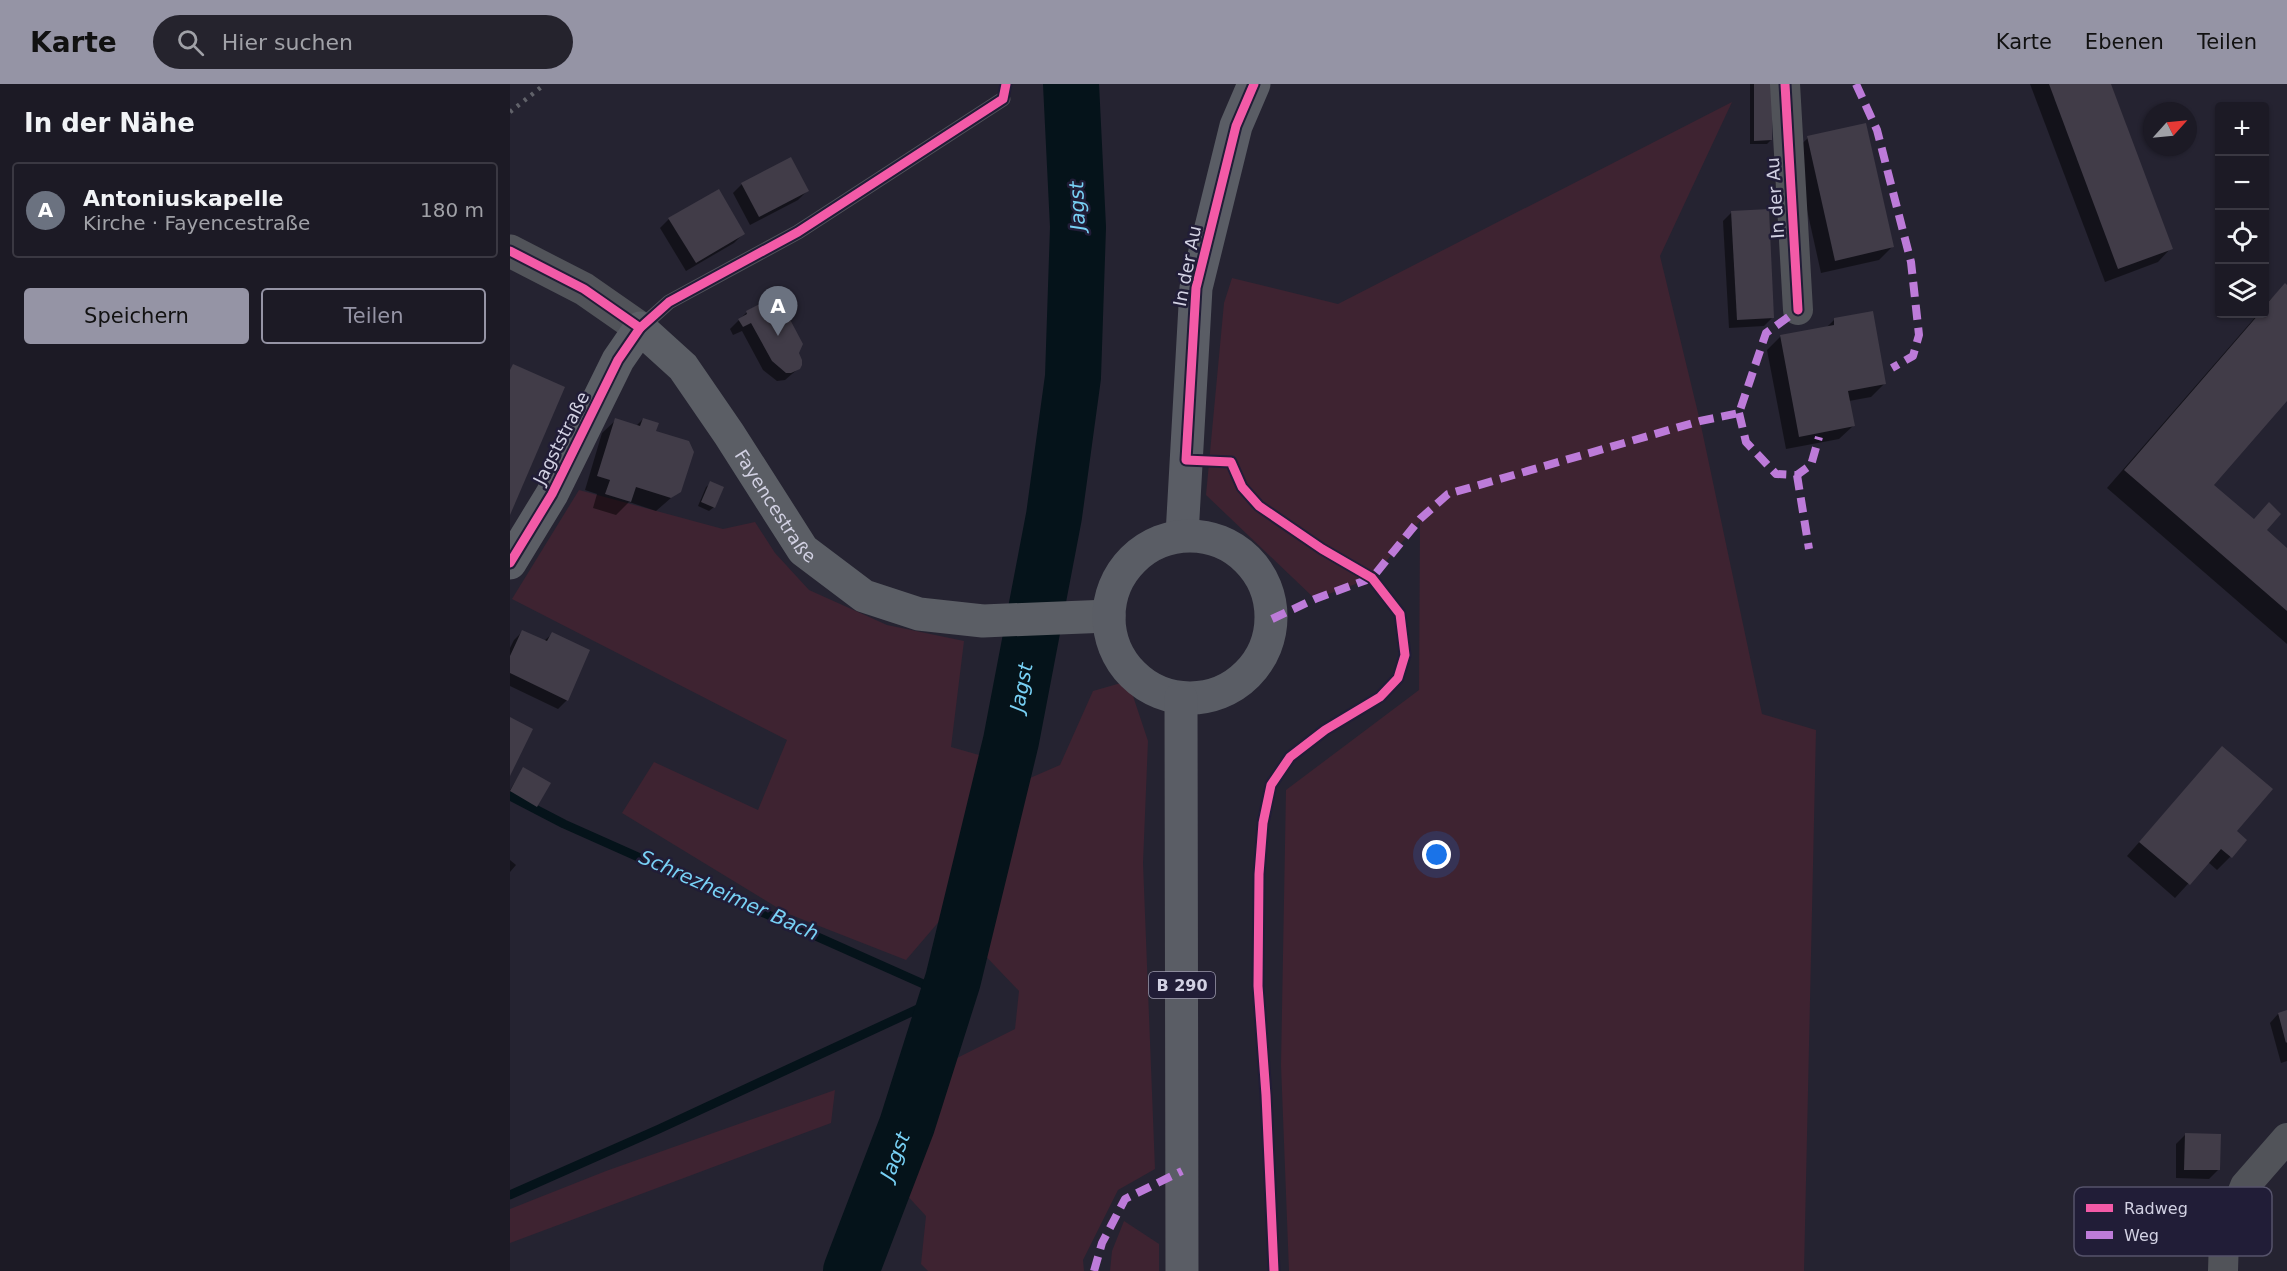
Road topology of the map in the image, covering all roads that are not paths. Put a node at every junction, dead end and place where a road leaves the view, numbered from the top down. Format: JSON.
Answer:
{"nodes":[{"id":1,"x":1254,"y":84,"type":"edge"},
{"id":2,"x":1785,"y":84,"type":"edge"},
{"id":3,"x":1004,"y":99,"type":"dead end"},
{"id":4,"x":510,"y":251,"type":"edge"},
{"id":5,"x":1798,"y":310,"type":"dead end"},
{"id":6,"x":640,"y":328,"type":"junction"},
{"id":7,"x":1182,"y":535,"type":"junction"},
{"id":8,"x":510,"y":563,"type":"edge"},
{"id":9,"x":1109,"y":616,"type":"junction"},
{"id":10,"x":1181,"y":698,"type":"junction"},
{"id":11,"x":2287,"y":1138,"type":"edge"},
{"id":12,"x":2245,"y":1187,"type":"edge"},
{"id":13,"x":2223,"y":1256,"type":"edge"},
{"id":14,"x":1182,"y":1271,"type":"edge"},
{"id":15,"x":2223,"y":1271,"type":"edge"}],
"edges":[{"from":1,"to":7,"type":"main road","name":"In der Au"},
{"from":2,"to":5,"type":"street","name":"In der Au"},
{"from":3,"to":6,"type":"lane"},
{"from":4,"to":6,"type":"street","name":"Fayencestraße"},
{"from":6,"to":8,"type":"main road","name":"Jagststraße"},
{"from":6,"to":9,"type":"main road","name":"Fayencestraße"},
{"from":7,"to":9,"type":"main road"},
{"from":7,"to":10,"type":"main road"},
{"from":9,"to":10,"type":"main road"},
{"from":10,"to":14,"type":"main road","number":"B 290"},
{"from":11,"to":12,"type":"street"},
{"from":13,"to":15,"type":"street"}]}
